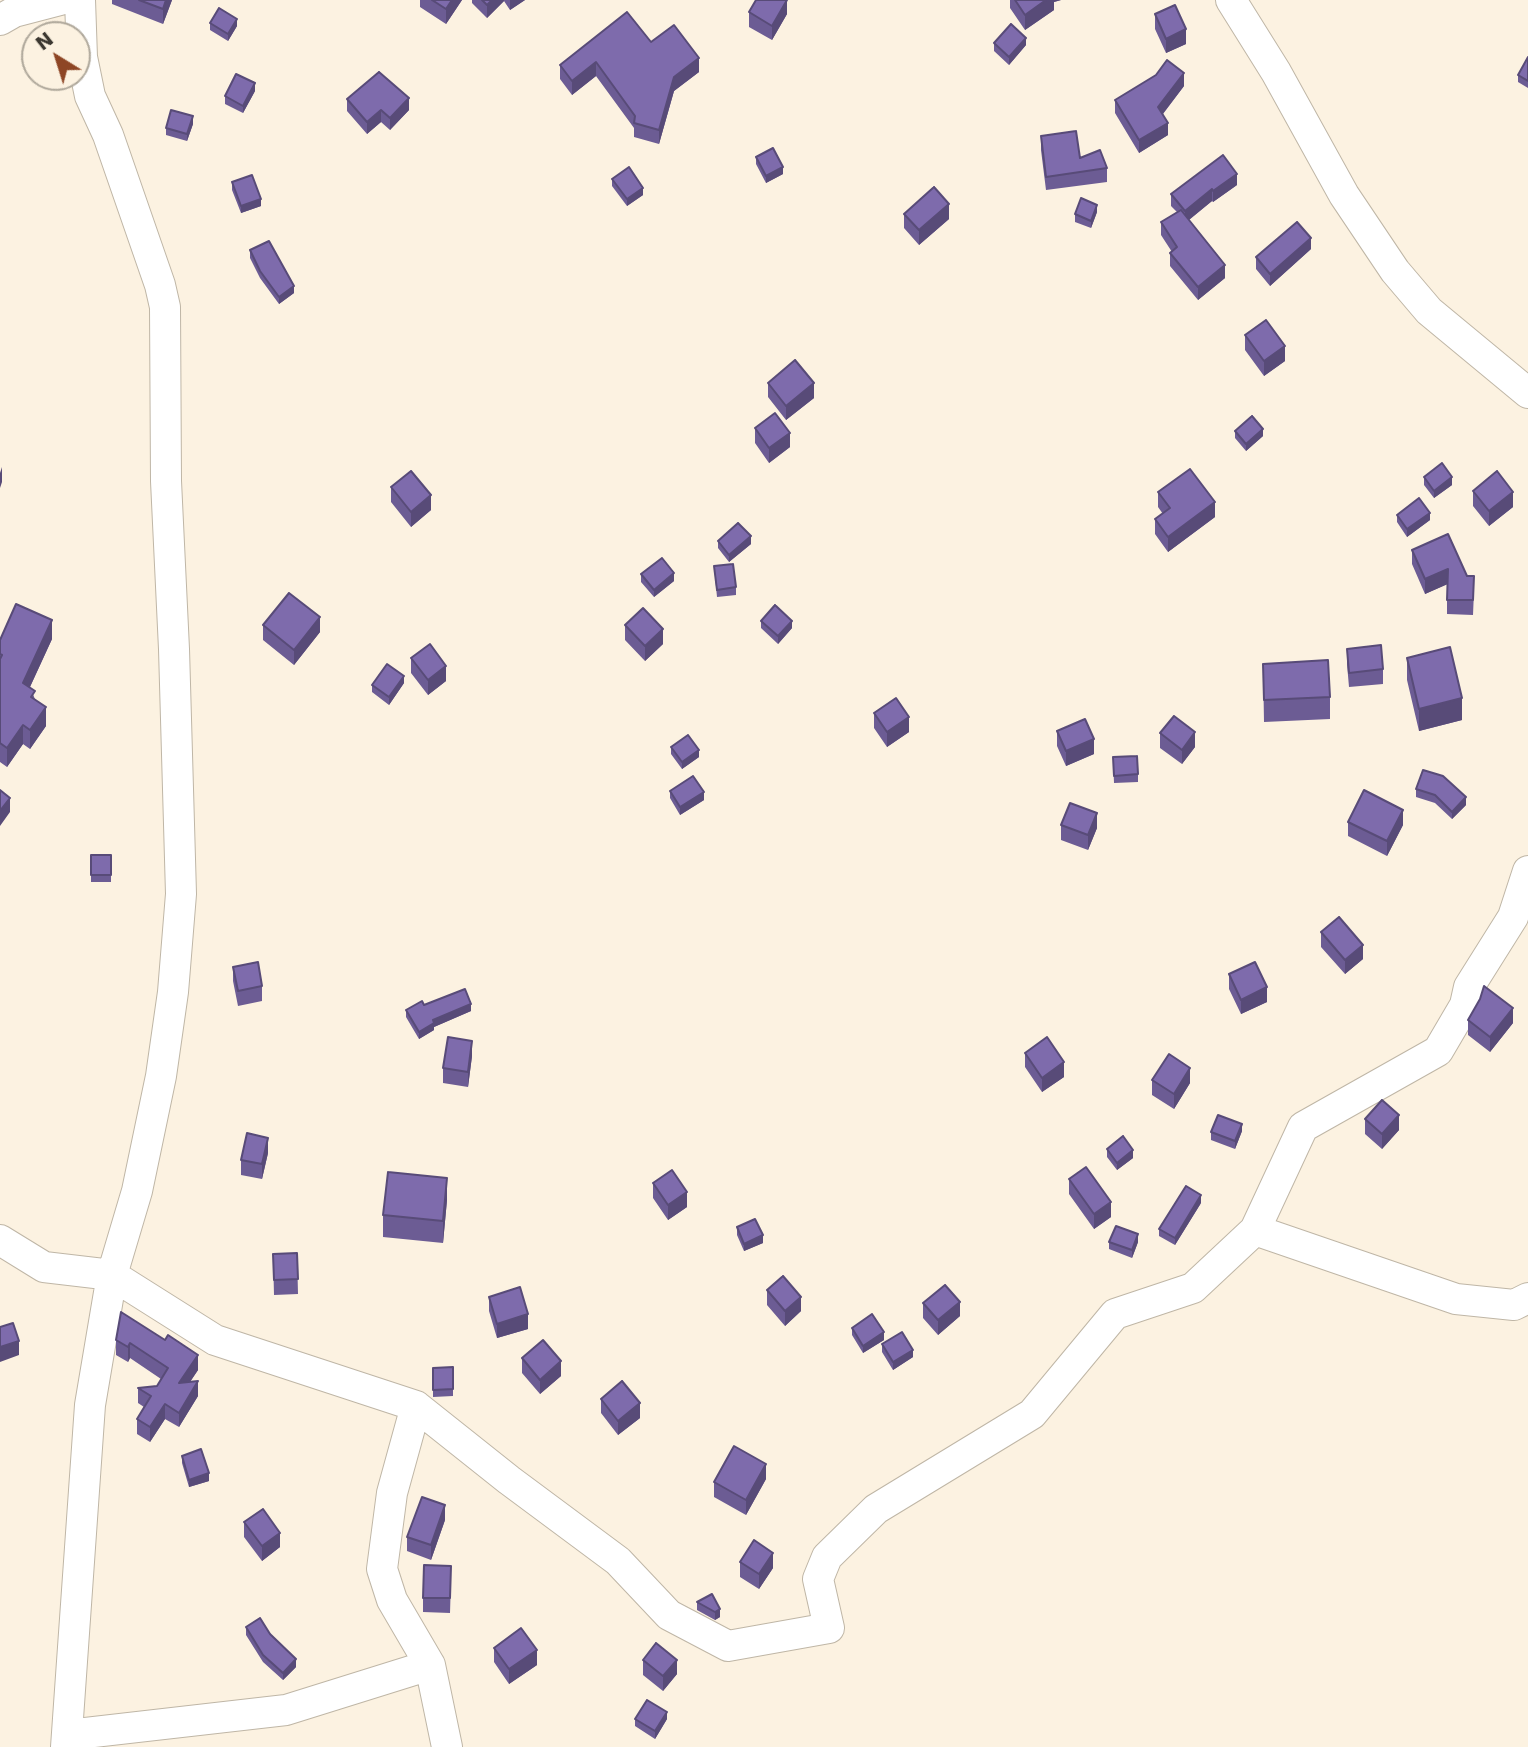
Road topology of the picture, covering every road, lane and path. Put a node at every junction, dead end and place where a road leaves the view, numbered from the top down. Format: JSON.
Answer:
{"nodes":[{"id":1,"x":60,"y":0,"type":"edge"},
{"id":2,"x":80,"y":0,"type":"edge"},
{"id":3,"x":1231,"y":0,"type":"edge"},
{"id":4,"x":0,"y":20,"type":"edge"},
{"id":5,"x":1528,"y":393,"type":"edge"},
{"id":6,"x":1528,"y":871,"type":"edge"},
{"id":7,"x":1255,"y":1230,"type":"junction"},
{"id":8,"x":0,"y":1240,"type":"edge"},
{"id":9,"x":112,"y":1275,"type":"junction"},
{"id":10,"x":1528,"y":1298,"type":"edge"},
{"id":11,"x":416,"y":1406,"type":"junction"},
{"id":12,"x":430,"y":1665,"type":"junction"},
{"id":13,"x":67,"y":1741,"type":"edge"},
{"id":14,"x":447,"y":1747,"type":"edge"}],
"edges":[{"from":1,"to":4,"type":"street"},
{"from":2,"to":9,"type":"street"},
{"from":3,"to":5,"type":"street"},
{"from":6,"to":7,"type":"street"},
{"from":7,"to":10,"type":"street"},
{"from":7,"to":11,"type":"street"},
{"from":8,"to":9,"type":"street"},
{"from":9,"to":11,"type":"street"},
{"from":9,"to":13,"type":"street"},
{"from":11,"to":12,"type":"street"},
{"from":12,"to":13,"type":"street"},
{"from":12,"to":14,"type":"street"}]}
